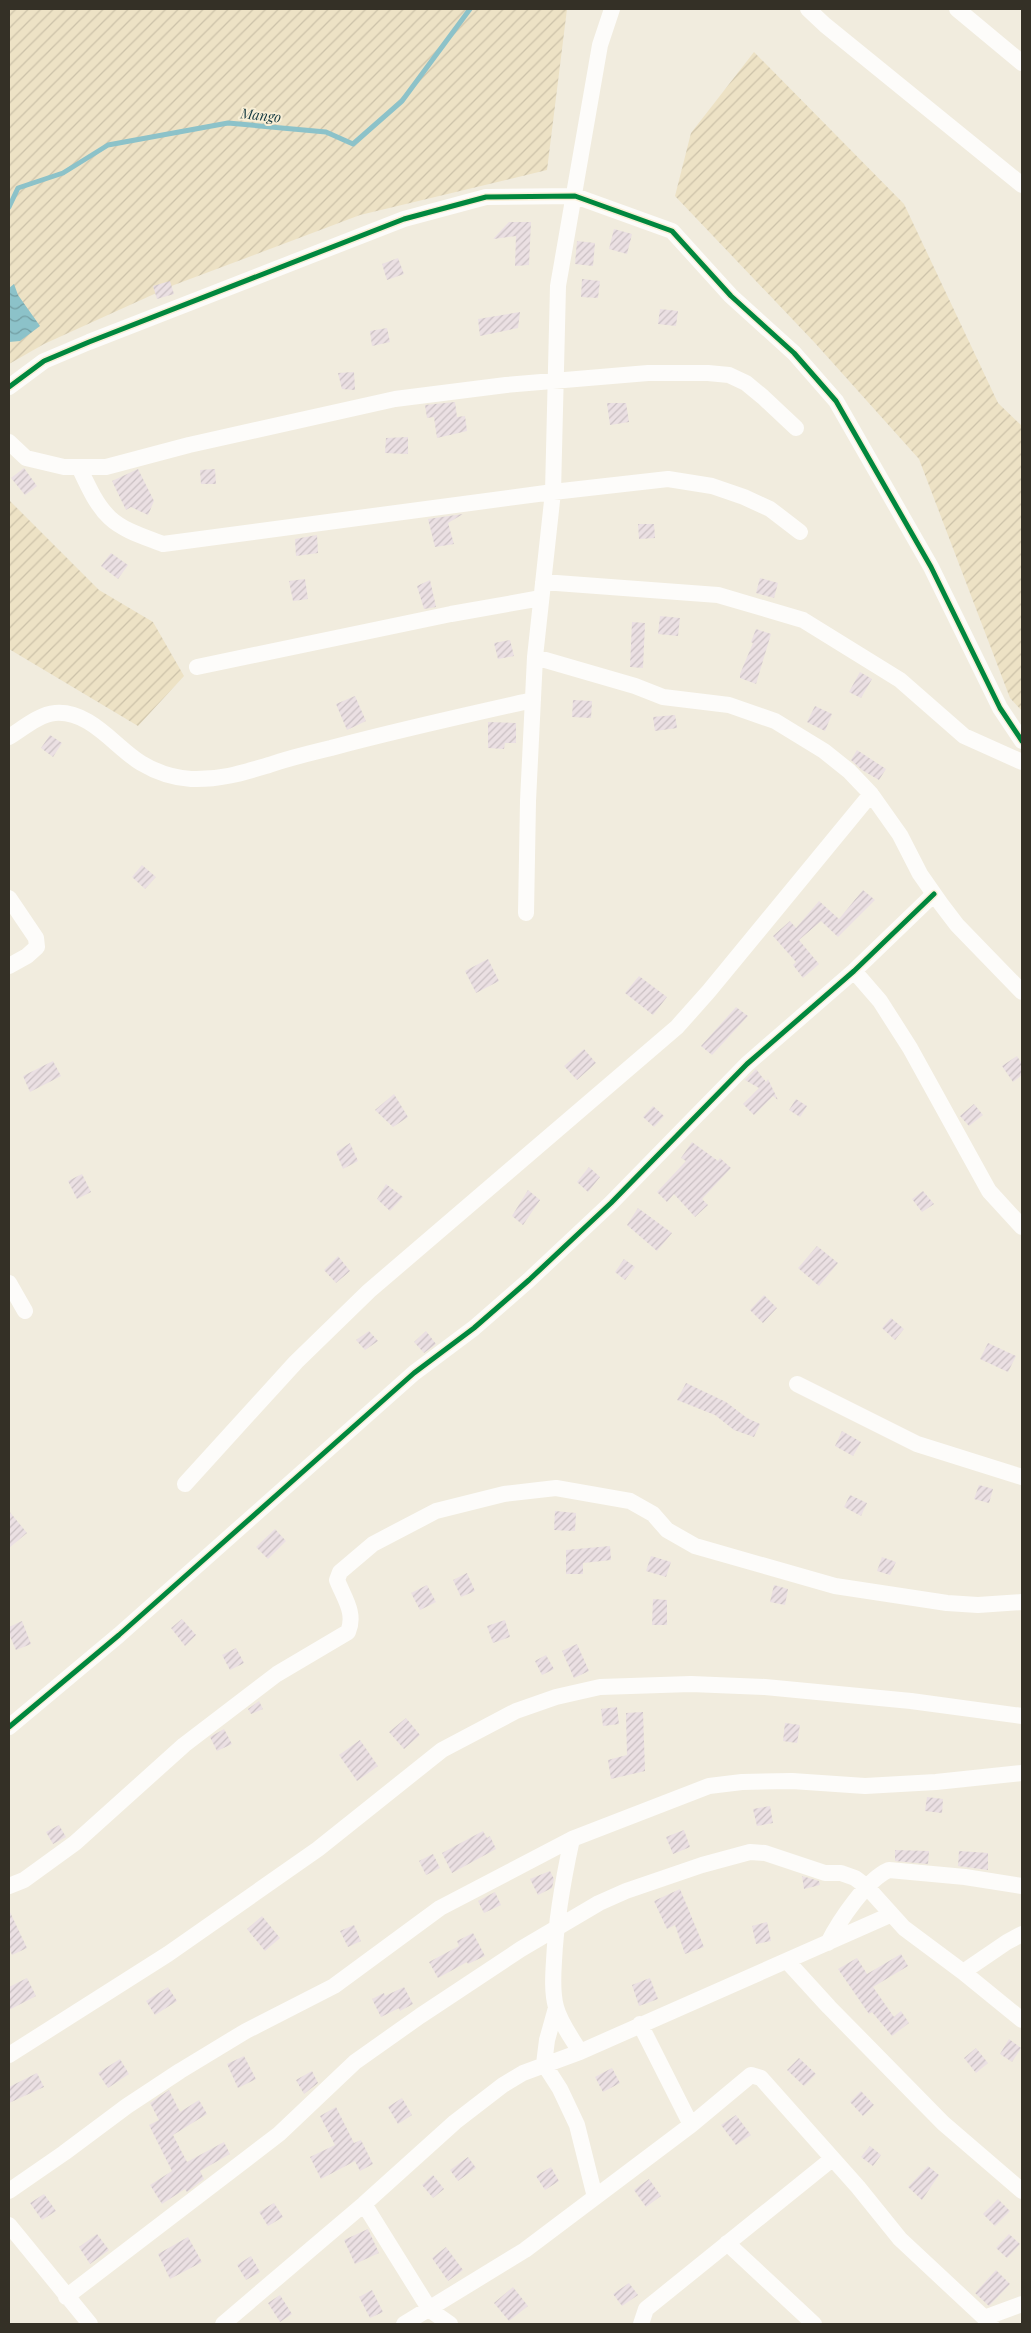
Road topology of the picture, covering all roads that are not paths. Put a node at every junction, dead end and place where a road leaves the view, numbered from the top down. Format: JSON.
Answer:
{"nodes":[{"id":1,"x":612,"y":9,"type":"edge"},
{"id":2,"x":808,"y":9,"type":"edge"},
{"id":3,"x":957,"y":9,"type":"edge"},
{"id":4,"x":1022,"y":63,"type":"edge"},
{"id":5,"x":1022,"y":185,"type":"edge"},
{"id":6,"x":574,"y":196,"type":"junction"},
{"id":7,"x":555,"y":381,"type":"junction"},
{"id":8,"x":9,"y":387,"type":"edge"},
{"id":9,"x":796,"y":428,"type":"dead end"},
{"id":10,"x":9,"y":442,"type":"edge"},
{"id":11,"x":79,"y":467,"type":"junction"},
{"id":12,"x":553,"y":492,"type":"junction"},
{"id":13,"x":800,"y":532,"type":"dead end"},
{"id":14,"x":542,"y":590,"type":"junction"},
{"id":15,"x":535,"y":657,"type":"junction"},
{"id":16,"x":197,"y":667,"type":"dead end"},
{"id":17,"x":533,"y":700,"type":"junction"},
{"id":18,"x":9,"y":737,"type":"edge"},
{"id":19,"x":1022,"y":740,"type":"edge"},
{"id":20,"x":1022,"y":762,"type":"edge"},
{"id":21,"x":871,"y":794,"type":"junction"},
{"id":22,"x":934,"y":894,"type":"junction"},
{"id":23,"x":9,"y":898,"type":"edge"},
{"id":24,"x":526,"y":913,"type":"dead end"},
{"id":25,"x":9,"y":966,"type":"edge"},
{"id":26,"x":854,"y":971,"type":"junction"},
{"id":27,"x":1022,"y":992,"type":"edge"},
{"id":28,"x":1022,"y":1226,"type":"edge"},
{"id":29,"x":9,"y":1283,"type":"edge"},
{"id":30,"x":25,"y":1311,"type":"dead end"},
{"id":31,"x":797,"y":1384,"type":"dead end"},
{"id":32,"x":1022,"y":1477,"type":"edge"},
{"id":33,"x":185,"y":1484,"type":"dead end"},
{"id":34,"x":1022,"y":1602,"type":"edge"},
{"id":35,"x":1022,"y":1716,"type":"edge"},
{"id":36,"x":9,"y":1727,"type":"edge"},
{"id":37,"x":1022,"y":1773,"type":"edge"},
{"id":38,"x":572,"y":1839,"type":"junction"},
{"id":39,"x":9,"y":1886,"type":"edge"},
{"id":40,"x":1022,"y":1886,"type":"edge"},
{"id":41,"x":867,"y":1888,"type":"junction"},
{"id":42,"x":890,"y":1915,"type":"junction"},
{"id":43,"x":556,"y":1928,"type":"junction"},
{"id":44,"x":1022,"y":1934,"type":"edge"},
{"id":45,"x":828,"y":1943,"type":"junction"},
{"id":46,"x":787,"y":1961,"type":"junction"},
{"id":47,"x":964,"y":1972,"type":"junction"},
{"id":48,"x":556,"y":2008,"type":"junction"},
{"id":49,"x":1022,"y":2020,"type":"edge"},
{"id":50,"x":640,"y":2024,"type":"junction"},
{"id":51,"x":580,"y":2052,"type":"junction"},
{"id":52,"x":9,"y":2055,"type":"edge"},
{"id":53,"x":544,"y":2064,"type":"junction"},
{"id":54,"x":691,"y":2125,"type":"junction"},
{"id":55,"x":832,"y":2159,"type":"junction"},
{"id":56,"x":9,"y":2191,"type":"edge"},
{"id":57,"x":1022,"y":2191,"type":"edge"},
{"id":58,"x":595,"y":2198,"type":"junction"},
{"id":59,"x":364,"y":2204,"type":"junction"},
{"id":60,"x":9,"y":2225,"type":"edge"},
{"id":61,"x":727,"y":2243,"type":"junction"},
{"id":62,"x":66,"y":2297,"type":"junction"},
{"id":63,"x":1022,"y":2304,"type":"edge"},
{"id":64,"x":430,"y":2310,"type":"junction"},
{"id":65,"x":988,"y":2321,"type":"edge"},
{"id":66,"x":90,"y":2324,"type":"edge"},
{"id":67,"x":223,"y":2324,"type":"edge"},
{"id":68,"x":404,"y":2324,"type":"edge"},
{"id":69,"x":450,"y":2324,"type":"edge"},
{"id":70,"x":641,"y":2324,"type":"edge"},
{"id":71,"x":814,"y":2324,"type":"edge"}],
"edges":[{"from":1,"to":6,"type":"street"},
{"from":2,"to":5,"type":"street"},
{"from":3,"to":4,"type":"street"},
{"from":6,"to":7,"type":"street"},
{"from":6,"to":8,"type":"street"},
{"from":6,"to":19,"type":"street"},
{"from":7,"to":9,"type":"street"},
{"from":7,"to":11,"type":"street"},
{"from":7,"to":12,"type":"street"},
{"from":10,"to":11,"type":"street"},
{"from":11,"to":12,"type":"street"},
{"from":12,"to":13,"type":"street"},
{"from":12,"to":14,"type":"street"},
{"from":14,"to":15,"type":"street"},
{"from":14,"to":16,"type":"street"},
{"from":14,"to":20,"type":"street"},
{"from":15,"to":17,"type":"street"},
{"from":15,"to":21,"type":"street"},
{"from":17,"to":18,"type":"street"},
{"from":17,"to":24,"type":"street"},
{"from":21,"to":22,"type":"street"},
{"from":21,"to":33,"type":"street"},
{"from":22,"to":26,"type":"street"},
{"from":22,"to":27,"type":"street"},
{"from":23,"to":25,"type":"street"},
{"from":26,"to":28,"type":"street"},
{"from":26,"to":36,"type":"street"},
{"from":29,"to":30,"type":"street"},
{"from":31,"to":32,"type":"street"},
{"from":34,"to":39,"type":"street"},
{"from":35,"to":52,"type":"street"},
{"from":37,"to":38,"type":"street"},
{"from":38,"to":43,"type":"street"},
{"from":38,"to":56,"type":"street"},
{"from":40,"to":41,"type":"street"},
{"from":41,"to":42,"type":"street"},
{"from":41,"to":43,"type":"street"},
{"from":41,"to":45,"type":"street"},
{"from":42,"to":45,"type":"street"},
{"from":42,"to":47,"type":"street"},
{"from":43,"to":48,"type":"street"},
{"from":43,"to":62,"type":"street"},
{"from":44,"to":47,"type":"street"},
{"from":45,"to":46,"type":"street"},
{"from":46,"to":50,"type":"street"},
{"from":46,"to":57,"type":"street"},
{"from":47,"to":49,"type":"street"},
{"from":48,"to":51,"type":"street"},
{"from":48,"to":53,"type":"street"},
{"from":50,"to":51,"type":"street"},
{"from":50,"to":54,"type":"street"},
{"from":51,"to":53,"type":"street"},
{"from":53,"to":58,"type":"street"},
{"from":53,"to":59,"type":"street"},
{"from":54,"to":55,"type":"street"},
{"from":54,"to":58,"type":"street"},
{"from":55,"to":61,"type":"street"},
{"from":55,"to":65,"type":"street"},
{"from":58,"to":64,"type":"street"},
{"from":59,"to":64,"type":"street"},
{"from":59,"to":67,"type":"street"},
{"from":60,"to":62,"type":"street"},
{"from":61,"to":70,"type":"street"},
{"from":61,"to":71,"type":"street"},
{"from":62,"to":66,"type":"street"},
{"from":63,"to":65,"type":"street"},
{"from":64,"to":68,"type":"street"},
{"from":64,"to":69,"type":"street"}]}
